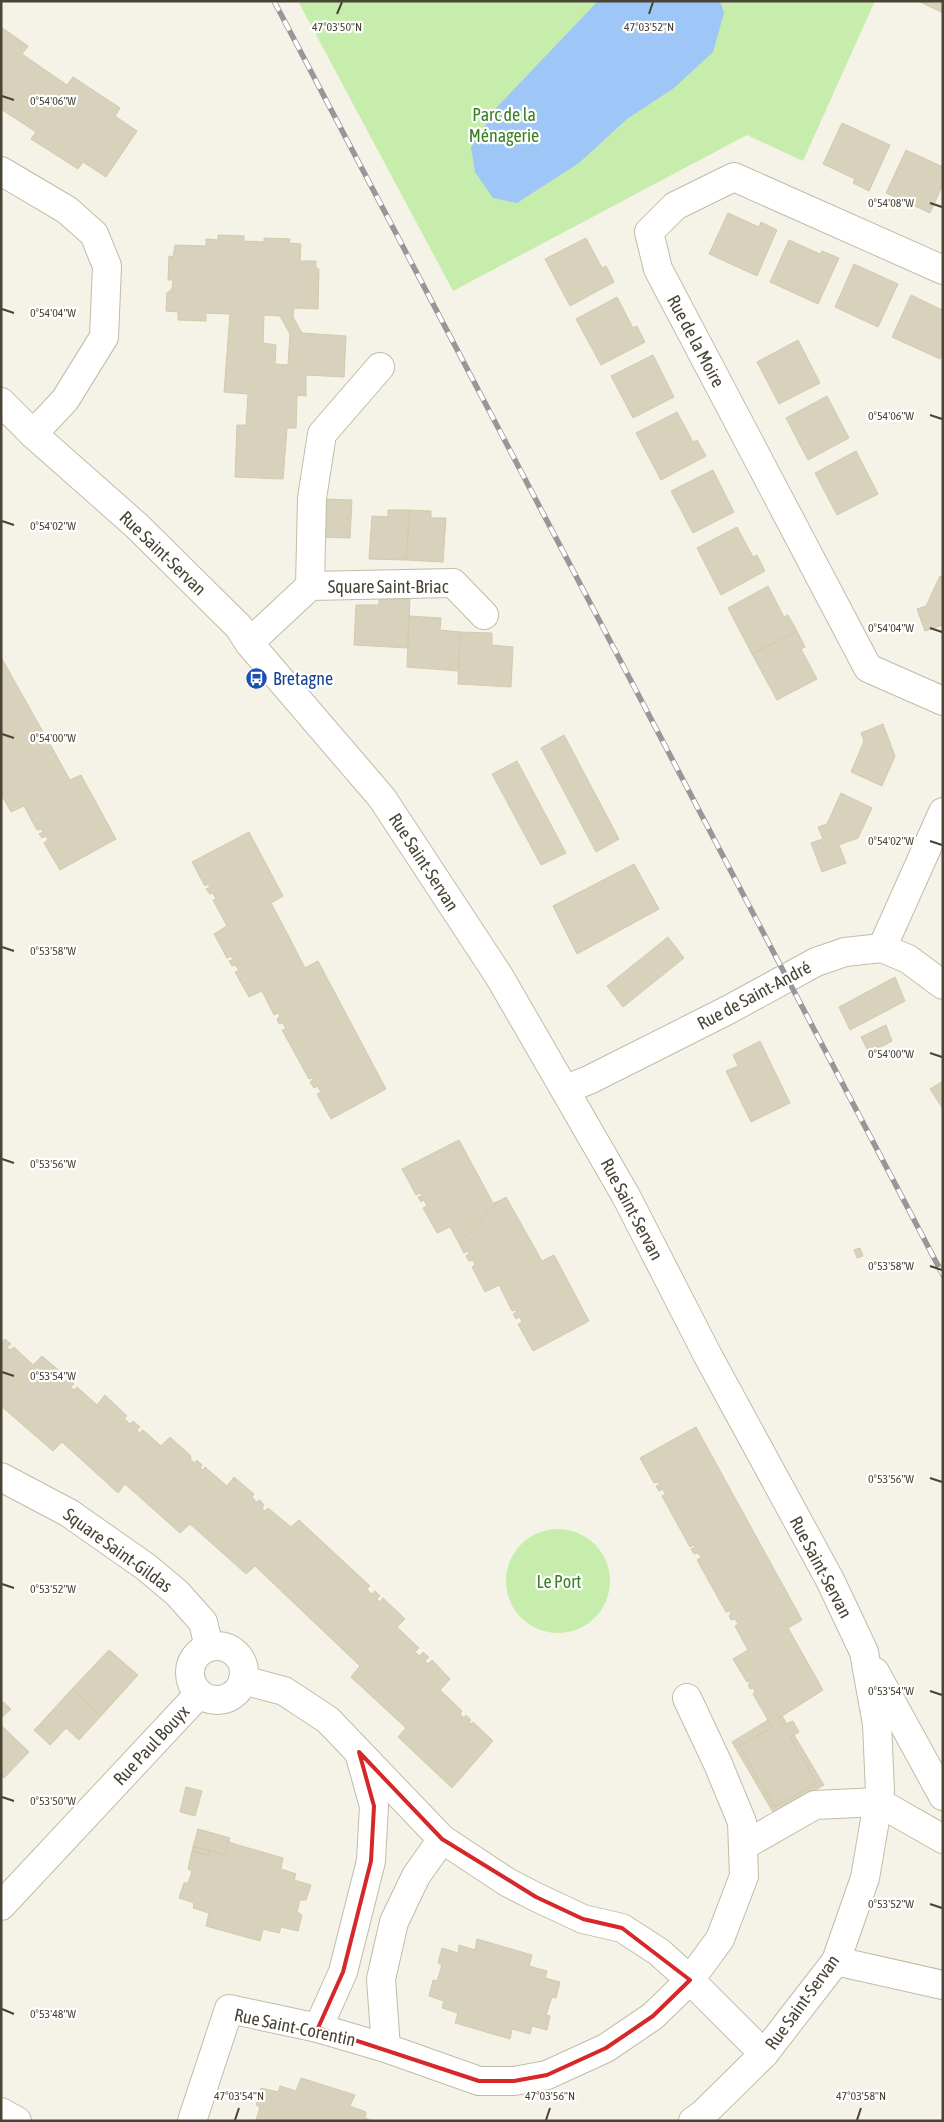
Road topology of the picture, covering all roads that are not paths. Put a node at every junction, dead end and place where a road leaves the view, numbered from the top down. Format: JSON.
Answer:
{"nodes":[{"id":1,"x":1,"y":171,"type":"edge"},
{"id":2,"x":943,"y":270,"type":"edge"},
{"id":3,"x":380,"y":367,"type":"dead end"},
{"id":4,"x":1,"y":402,"type":"edge"},
{"id":5,"x":34,"y":434,"type":"junction"},
{"id":6,"x":310,"y":586,"type":"junction"},
{"id":7,"x":484,"y":614,"type":"dead end"},
{"id":8,"x":249,"y":643,"type":"junction"},
{"id":9,"x":943,"y":701,"type":"edge"},
{"id":10,"x":943,"y":812,"type":"edge"},
{"id":11,"x":882,"y":948,"type":"junction"},
{"id":12,"x":943,"y":984,"type":"edge"},
{"id":13,"x":566,"y":1089,"type":"junction"},
{"id":14,"x":1,"y":1476,"type":"edge"},
{"id":15,"x":209,"y":1647,"type":"junction"},
{"id":16,"x":864,"y":1652,"type":"junction"},
{"id":17,"x":243,"y":1680,"type":"junction"},
{"id":18,"x":199,"y":1694,"type":"junction"},
{"id":19,"x":687,"y":1698,"type":"dead end"},
{"id":20,"x":359,"y":1752,"type":"junction"},
{"id":21,"x":943,"y":1796,"type":"edge"},
{"id":22,"x":878,"y":1802,"type":"junction"},
{"id":23,"x":943,"y":1838,"type":"edge"},
{"id":24,"x":442,"y":1840,"type":"junction"},
{"id":25,"x":743,"y":1846,"type":"junction"},
{"id":26,"x":1,"y":1906,"type":"edge"},
{"id":27,"x":836,"y":1961,"type":"junction"},
{"id":28,"x":690,"y":1980,"type":"junction"},
{"id":29,"x":943,"y":1985,"type":"edge"},
{"id":30,"x":318,"y":2028,"type":"junction"},
{"id":31,"x":386,"y":2048,"type":"junction"},
{"id":32,"x":764,"y":2054,"type":"junction"},
{"id":33,"x":1,"y":2112,"type":"edge"},
{"id":34,"x":16,"y":2121,"type":"edge"},
{"id":35,"x":192,"y":2121,"type":"edge"},
{"id":36,"x":693,"y":2121,"type":"edge"}],
"edges":[{"from":1,"to":5,"type":"street"},
{"from":2,"to":9,"type":"street","name":"Rue de la Moire"},
{"from":3,"to":6,"type":"street","name":"Square Saint-Briac"},
{"from":4,"to":5,"type":"street","name":"Rue Saint-Servan"},
{"from":5,"to":8,"type":"street","name":"Rue Saint-Servan"},
{"from":6,"to":7,"type":"street","name":"Square Saint-Briac"},
{"from":6,"to":8,"type":"street","name":"Square Saint-Briac"},
{"from":8,"to":13,"type":"street","name":"Rue Saint-Servan"},
{"from":10,"to":11,"type":"street"},
{"from":11,"to":12,"type":"street","name":"Rue de Saint-André"},
{"from":11,"to":13,"type":"street","name":"Rue de Saint-André"},
{"from":13,"to":16,"type":"street","name":"Rue Saint-Servan"},
{"from":14,"to":15,"type":"street","name":"Square Saint-Gildas"},
{"from":15,"to":17,"type":"street"},
{"from":15,"to":18,"type":"street"},
{"from":16,"to":21,"type":"street"},
{"from":16,"to":22,"type":"street","name":"Rue Saint-Servan"},
{"from":17,"to":18,"type":"street"},
{"from":17,"to":20,"type":"street"},
{"from":18,"to":26,"type":"street","name":"Rue Paul Bouyx"},
{"from":19,"to":25,"type":"street","name":"Rue Saint-Corentin"},
{"from":20,"to":24,"type":"street"},
{"from":20,"to":30,"type":"street"},
{"from":22,"to":23,"type":"street"},
{"from":22,"to":25,"type":"street"},
{"from":22,"to":27,"type":"street","name":"Rue Saint-Servan"},
{"from":24,"to":28,"type":"street"},
{"from":24,"to":31,"type":"street","name":"Rue Saint-Corentin"},
{"from":25,"to":28,"type":"street","name":"Rue Saint-Corentin"},
{"from":27,"to":29,"type":"street"},
{"from":27,"to":32,"type":"street","name":"Rue Saint-Servan"},
{"from":28,"to":31,"type":"street","name":"Rue Saint-Corentin"},
{"from":28,"to":32,"type":"street"},
{"from":30,"to":31,"type":"street","name":"Rue Saint-Corentin"},
{"from":30,"to":35,"type":"street","name":"Rue Saint-Corentin"},
{"from":32,"to":36,"type":"street","name":"Rue Saint-Servan"},
{"from":33,"to":34,"type":"street"}]}
